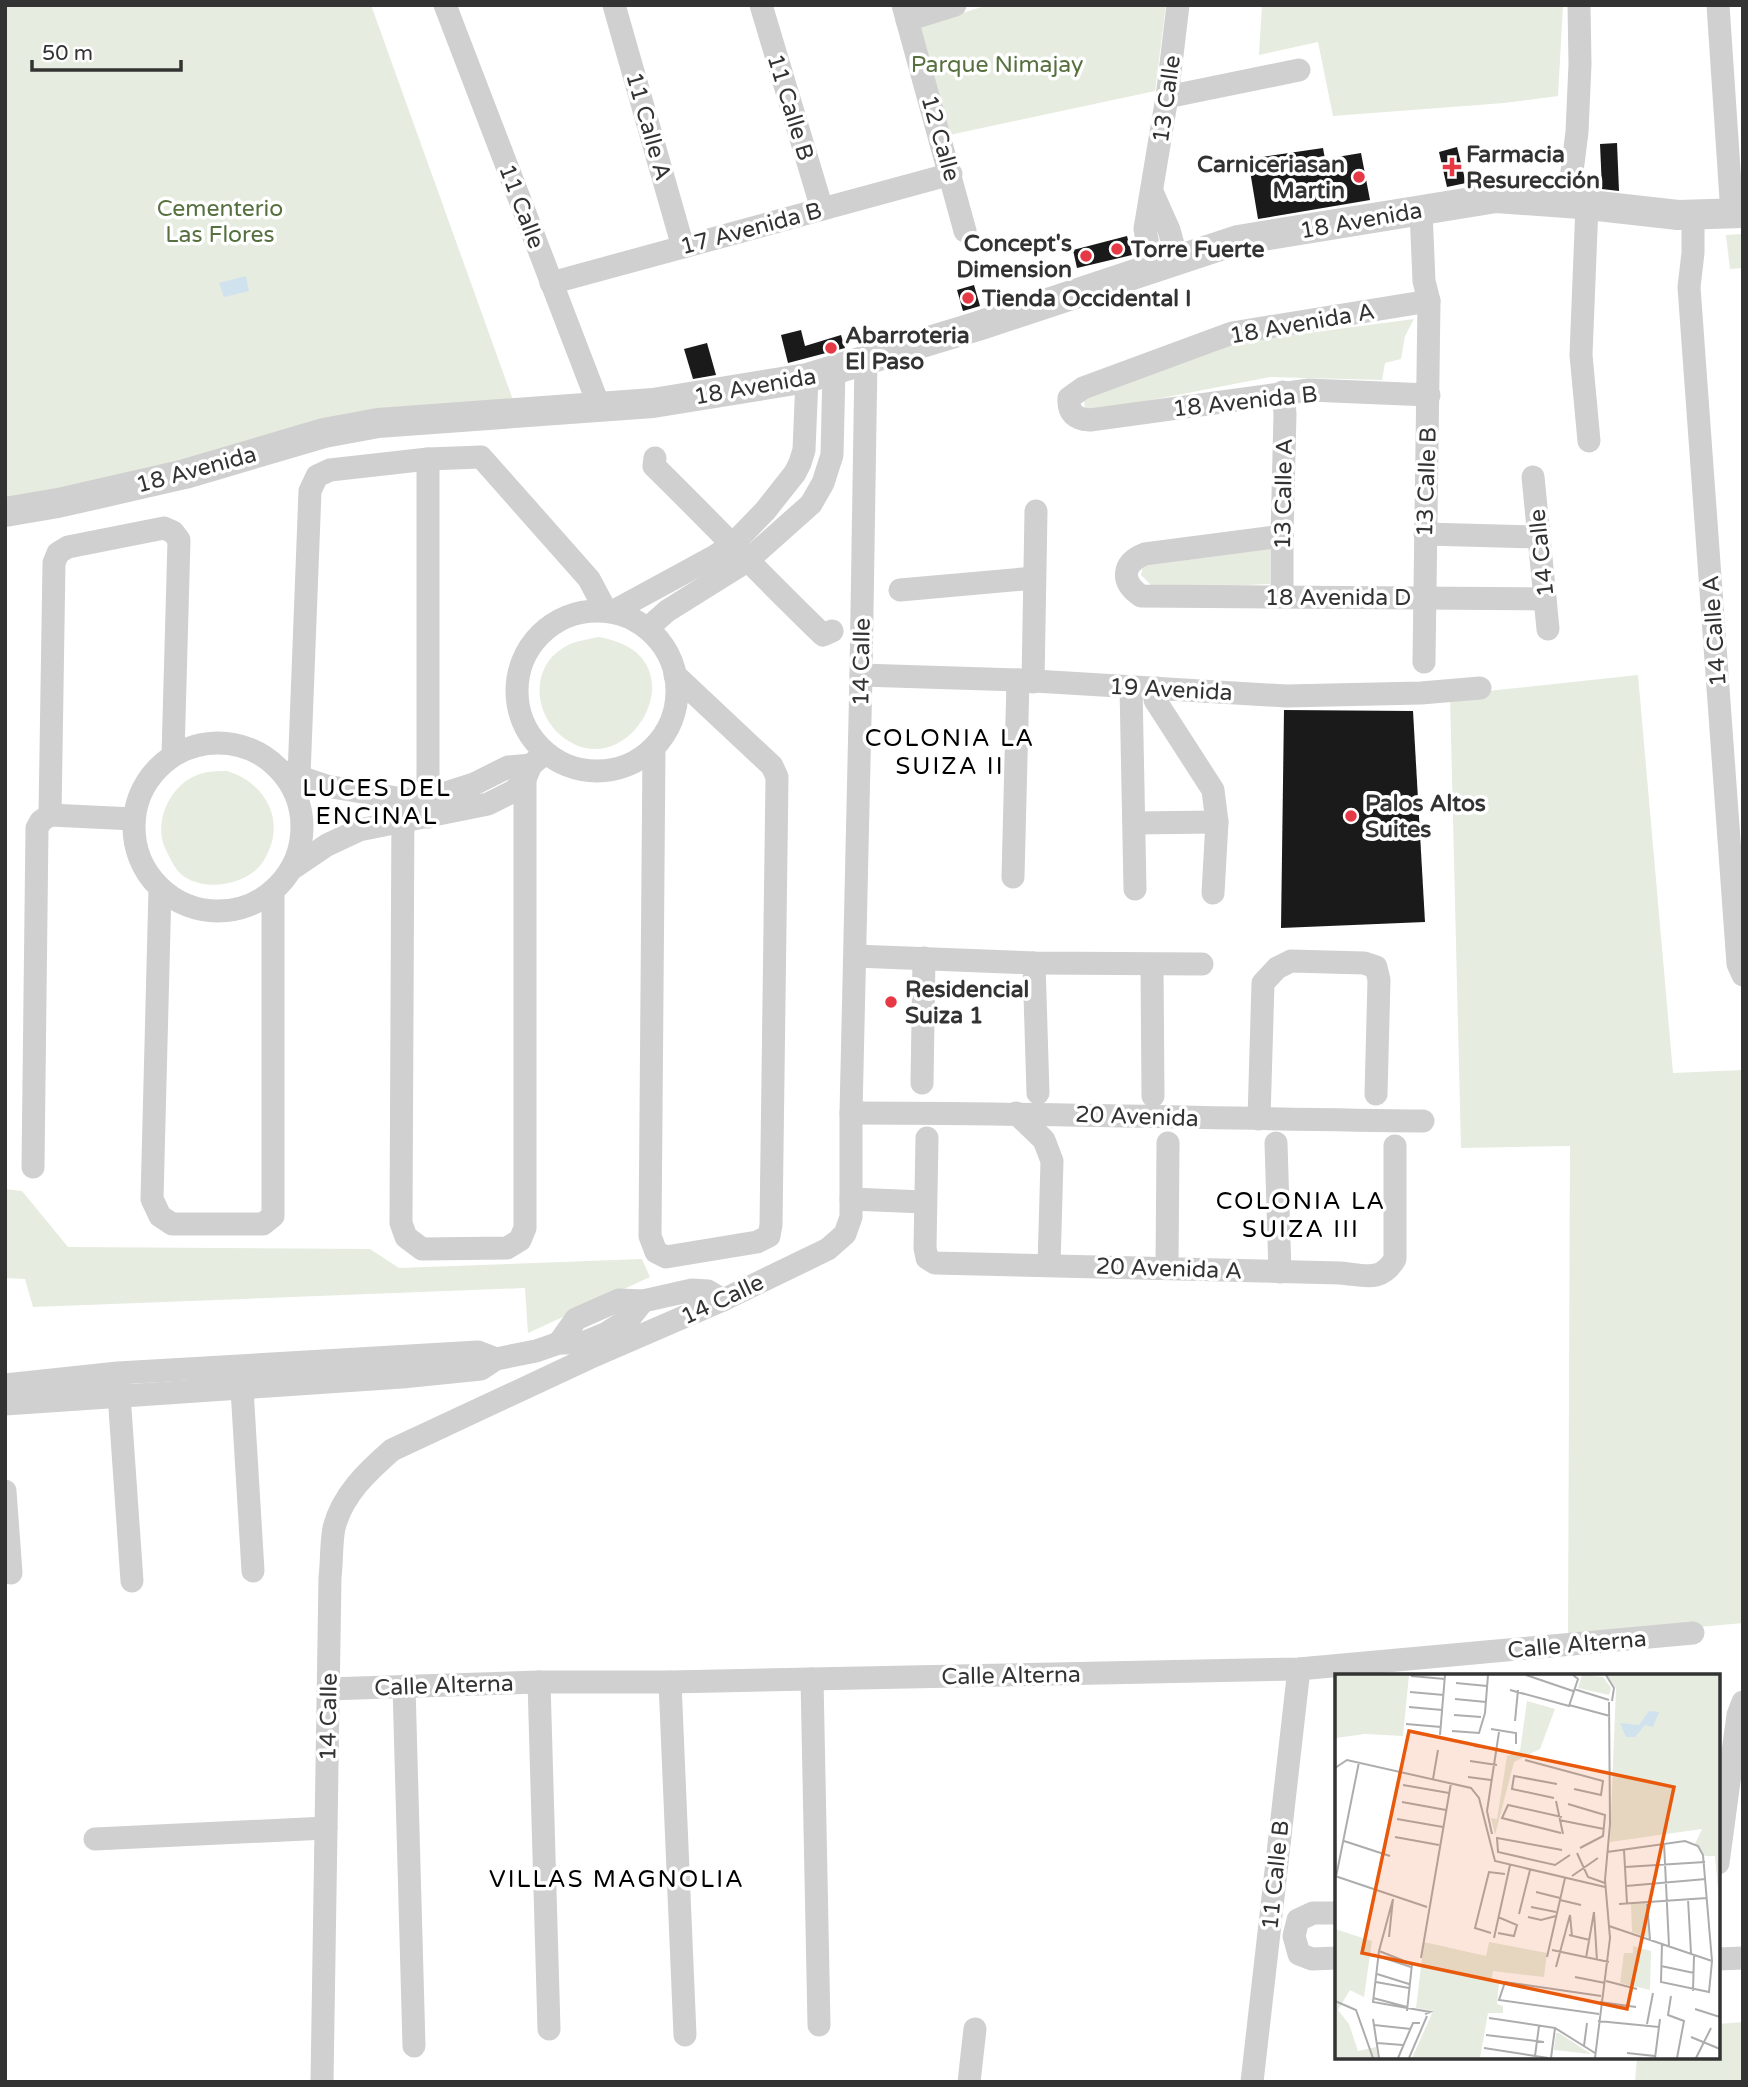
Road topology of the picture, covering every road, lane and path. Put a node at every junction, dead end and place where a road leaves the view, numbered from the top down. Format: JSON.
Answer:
{"nodes":[{"id":1,"x":445,"y":5,"type":"edge"},
{"id":2,"x":614,"y":5,"type":"edge"},
{"id":3,"x":761,"y":5,"type":"edge"},
{"id":4,"x":955,"y":5,"type":"edge"},
{"id":5,"x":1178,"y":5,"type":"edge"},
{"id":6,"x":1579,"y":5,"type":"edge"},
{"id":7,"x":1718,"y":5,"type":"edge"},
{"id":8,"x":905,"y":13,"type":"edge"},
{"id":9,"x":1299,"y":70,"type":"dead end"},
{"id":10,"x":1167,"y":97,"type":"junction"},
{"id":11,"x":951,"y":174,"type":"junction"},
{"id":12,"x":1578,"y":204,"type":"junction"},
{"id":13,"x":822,"y":209,"type":"junction"},
{"id":14,"x":1428,"y":209,"type":"junction"},
{"id":15,"x":1737,"y":214,"type":"edge"},
{"id":16,"x":1686,"y":215,"type":"junction"},
{"id":17,"x":965,"y":231,"type":"dead end"},
{"id":18,"x":683,"y":247,"type":"junction"},
{"id":19,"x":1165,"y":262,"type":"junction"},
{"id":20,"x":551,"y":283,"type":"junction"},
{"id":21,"x":1429,"y":301,"type":"junction"},
{"id":22,"x":866,"y":360,"type":"junction"},
{"id":23,"x":820,"y":374,"type":"junction"},
{"id":24,"x":1283,"y":392,"type":"junction"},
{"id":25,"x":1429,"y":395,"type":"junction"},
{"id":26,"x":598,"y":406,"type":"junction"},
{"id":27,"x":1068,"y":407,"type":"joint"},
{"id":28,"x":1589,"y":441,"type":"dead end"},
{"id":29,"x":804,"y":450,"type":"junction"},
{"id":30,"x":832,"y":455,"type":"junction"},
{"id":31,"x":655,"y":458,"type":"dead end"},
{"id":32,"x":428,"y":459,"type":"junction"},
{"id":33,"x":1533,"y":477,"type":"dead end"},
{"id":34,"x":1036,"y":511,"type":"dead end"},
{"id":35,"x":5,"y":512,"type":"edge"},
{"id":36,"x":1425,"y":534,"type":"junction"},
{"id":37,"x":1282,"y":536,"type":"junction"},
{"id":38,"x":1539,"y":537,"type":"junction"},
{"id":39,"x":740,"y":553,"type":"junction"},
{"id":40,"x":1034,"y":578,"type":"junction"},
{"id":41,"x":900,"y":590,"type":"dead end"},
{"id":42,"x":1283,"y":596,"type":"junction"},
{"id":43,"x":1424,"y":597,"type":"junction"},
{"id":44,"x":1545,"y":599,"type":"junction"},
{"id":45,"x":609,"y":611,"type":"junction"},
{"id":46,"x":648,"y":628,"type":"junction"},
{"id":47,"x":1548,"y":629,"type":"dead end"},
{"id":48,"x":832,"y":631,"type":"dead end"},
{"id":49,"x":1424,"y":662,"type":"dead end"},
{"id":50,"x":676,"y":675,"type":"junction"},
{"id":51,"x":861,"y":675,"type":"junction"},
{"id":52,"x":1026,"y":681,"type":"junction"},
{"id":53,"x":1131,"y":687,"type":"junction"},
{"id":54,"x":1157,"y":688,"type":"junction"},
{"id":55,"x":1480,"y":688,"type":"dead end"},
{"id":56,"x":654,"y":748,"type":"junction"},
{"id":57,"x":173,"y":755,"type":"junction"},
{"id":58,"x":534,"y":766,"type":"junction"},
{"id":59,"x":290,"y":773,"type":"junction"},
{"id":60,"x":427,"y":808,"type":"junction"},
{"id":61,"x":403,"y":811,"type":"junction"},
{"id":62,"x":50,"y":816,"type":"junction"},
{"id":63,"x":134,"y":819,"type":"junction"},
{"id":64,"x":1217,"y":822,"type":"junction"},
{"id":65,"x":1135,"y":823,"type":"junction"},
{"id":66,"x":293,"y":868,"type":"junction"},
{"id":67,"x":1013,"y":877,"type":"dead end"},
{"id":68,"x":160,"y":889,"type":"junction"},
{"id":69,"x":1135,"y":889,"type":"dead end"},
{"id":70,"x":273,"y":892,"type":"junction"},
{"id":71,"x":1213,"y":893,"type":"dead end"},
{"id":72,"x":855,"y":956,"type":"junction"},
{"id":73,"x":924,"y":958,"type":"junction"},
{"id":74,"x":1034,"y":963,"type":"junction"},
{"id":75,"x":1202,"y":964,"type":"dead end"},
{"id":76,"x":1152,"y":966,"type":"junction"},
{"id":77,"x":1743,"y":975,"type":"edge"},
{"id":78,"x":922,"y":1083,"type":"dead end"},
{"id":79,"x":1038,"y":1093,"type":"dead end"},
{"id":80,"x":1376,"y":1094,"type":"dead end"},
{"id":81,"x":1153,"y":1096,"type":"dead end"},
{"id":82,"x":851,"y":1113,"type":"junction"},
{"id":83,"x":1016,"y":1113,"type":"junction"},
{"id":84,"x":1259,"y":1119,"type":"junction"},
{"id":85,"x":1423,"y":1121,"type":"dead end"},
{"id":86,"x":927,"y":1138,"type":"dead end"},
{"id":87,"x":1168,"y":1143,"type":"dead end"},
{"id":88,"x":1276,"y":1143,"type":"dead end"},
{"id":89,"x":1395,"y":1146,"type":"dead end"},
{"id":90,"x":33,"y":1167,"type":"dead end"},
{"id":91,"x":851,"y":1199,"type":"junction"},
{"id":92,"x":924,"y":1202,"type":"junction"},
{"id":93,"x":1049,"y":1265,"type":"junction"},
{"id":94,"x":1167,"y":1268,"type":"junction"},
{"id":95,"x":1280,"y":1272,"type":"junction"},
{"id":96,"x":723,"y":1300,"type":"junction"},
{"id":97,"x":402,"y":1367,"type":"junction"},
{"id":98,"x":119,"y":1384,"type":"junction"},
{"id":99,"x":5,"y":1385,"type":"edge"},
{"id":100,"x":242,"y":1389,"type":"junction"},
{"id":101,"x":5,"y":1404,"type":"edge"},
{"id":102,"x":5,"y":1491,"type":"edge"},
{"id":103,"x":253,"y":1571,"type":"dead end"},
{"id":104,"x":11,"y":1573,"type":"dead end"},
{"id":105,"x":132,"y":1581,"type":"dead end"},
{"id":106,"x":1693,"y":1633,"type":"dead end"},
{"id":107,"x":1298,"y":1669,"type":"junction"},
{"id":108,"x":812,"y":1679,"type":"junction"},
{"id":109,"x":539,"y":1682,"type":"junction"},
{"id":110,"x":670,"y":1682,"type":"junction"},
{"id":111,"x":404,"y":1686,"type":"junction"},
{"id":112,"x":328,"y":1689,"type":"junction"},
{"id":113,"x":1743,"y":1702,"type":"edge"},
{"id":114,"x":326,"y":1828,"type":"junction"},
{"id":115,"x":95,"y":1839,"type":"dead end"},
{"id":116,"x":1720,"y":1848,"type":"edge"},
{"id":117,"x":1335,"y":1913,"type":"edge"},
{"id":118,"x":1335,"y":1958,"type":"edge"},
{"id":119,"x":1743,"y":1958,"type":"edge"},
{"id":120,"x":1720,"y":1959,"type":"edge"},
{"id":121,"x":819,"y":2025,"type":"dead end"},
{"id":122,"x":549,"y":2029,"type":"dead end"},
{"id":123,"x":975,"y":2029,"type":"dead end"},
{"id":124,"x":685,"y":2035,"type":"dead end"},
{"id":125,"x":414,"y":2046,"type":"dead end"},
{"id":126,"x":322,"y":2082,"type":"edge"},
{"id":127,"x":970,"y":2082,"type":"edge"},
{"id":128,"x":1252,"y":2082,"type":"edge"}],
"edges":[{"from":1,"to":20,"type":"street","name":"11 Calle"},
{"from":2,"to":18,"type":"street","name":"11 Calle A"},
{"from":3,"to":13,"type":"street","name":"11 Calle B"},
{"from":4,"to":8,"type":"street"},
{"from":5,"to":10,"type":"street","name":"13 Calle"},
{"from":6,"to":12,"type":"street"},
{"from":7,"to":15,"type":"street"},
{"from":8,"to":11,"type":"street","name":"12 Calle"},
{"from":9,"to":10,"type":"street"},
{"from":10,"to":19,"type":"street","name":"13 Calle"},
{"from":11,"to":13,"type":"street","name":"17 Avenida B"},
{"from":11,"to":17,"type":"street","name":"12 Calle"},
{"from":12,"to":14,"type":"street","name":"18 Avenida"},
{"from":12,"to":16,"type":"street","name":"18 Avenida"},
{"from":12,"to":28,"type":"street"},
{"from":13,"to":18,"type":"street","name":"17 Avenida B"},
{"from":14,"to":19,"type":"street","name":"18 Avenida"},
{"from":14,"to":21,"type":"street","name":"13 Calle B"},
{"from":15,"to":16,"type":"street","name":"18 Avenida"},
{"from":16,"to":77,"type":"street","name":"14 Calle A"},
{"from":18,"to":20,"type":"street","name":"17 Avenida B"},
{"from":19,"to":22,"type":"street","name":"18 Avenida"},
{"from":20,"to":26,"type":"street","name":"11 Calle"},
{"from":21,"to":25,"type":"street","name":"13 Calle B"},
{"from":21,"to":27,"type":"street","name":"18 Avenida A"},
{"from":22,"to":23,"type":"street","name":"18 Avenida"},
{"from":22,"to":51,"type":"street","name":"14 Calle"},
{"from":23,"to":26,"type":"street","name":"18 Avenida"},
{"from":23,"to":29,"type":"street"},
{"from":23,"to":30,"type":"street"},
{"from":24,"to":25,"type":"street","name":"18 Avenida B"},
{"from":24,"to":27,"type":"street","name":"18 Avenida B"},
{"from":24,"to":37,"type":"street","name":"13 Calle A"},
{"from":25,"to":36,"type":"street","name":"13 Calle B"},
{"from":26,"to":35,"type":"street","name":"18 Avenida"},
{"from":29,"to":30,"type":"street"},
{"from":29,"to":39,"type":"street"},
{"from":30,"to":39,"type":"street"},
{"from":31,"to":39,"type":"street"},
{"from":32,"to":45,"type":"street"},
{"from":32,"to":59,"type":"street"},
{"from":32,"to":60,"type":"street"},
{"from":33,"to":38,"type":"street","name":"14 Calle"},
{"from":34,"to":40,"type":"street"},
{"from":36,"to":38,"type":"street"},
{"from":36,"to":43,"type":"street","name":"13 Calle B"},
{"from":37,"to":42,"type":"street","name":"13 Calle A"},
{"from":37,"to":42,"type":"street","name":"18 Avenida D"},
{"from":38,"to":44,"type":"street","name":"14 Calle"},
{"from":39,"to":45,"type":"street"},
{"from":39,"to":46,"type":"street"},
{"from":39,"to":48,"type":"street"},
{"from":40,"to":41,"type":"street"},
{"from":40,"to":52,"type":"street"},
{"from":42,"to":43,"type":"street","name":"18 Avenida D"},
{"from":43,"to":44,"type":"street","name":"18 Avenida D"},
{"from":43,"to":49,"type":"street","name":"13 Calle B"},
{"from":44,"to":47,"type":"street","name":"14 Calle"},
{"from":45,"to":46,"type":"street"},
{"from":45,"to":58,"type":"street"},
{"from":46,"to":50,"type":"street"},
{"from":50,"to":56,"type":"street"},
{"from":50,"to":56,"type":"street"},
{"from":51,"to":52,"type":"street","name":"19 Avenida"},
{"from":51,"to":72,"type":"street","name":"14 Calle"},
{"from":52,"to":53,"type":"street","name":"19 Avenida"},
{"from":52,"to":67,"type":"street"},
{"from":53,"to":54,"type":"street","name":"19 Avenida"},
{"from":53,"to":65,"type":"street"},
{"from":54,"to":55,"type":"street","name":"19 Avenida"},
{"from":54,"to":64,"type":"street"},
{"from":56,"to":58,"type":"street"},
{"from":57,"to":59,"type":"street"},
{"from":57,"to":62,"type":"street"},
{"from":57,"to":63,"type":"street"},
{"from":58,"to":60,"type":"street"},
{"from":58,"to":61,"type":"street"},
{"from":59,"to":61,"type":"street"},
{"from":59,"to":66,"type":"street"},
{"from":60,"to":61,"type":"street"},
{"from":61,"to":66,"type":"street"},
{"from":62,"to":63,"type":"street"},
{"from":62,"to":90,"type":"street"},
{"from":63,"to":68,"type":"street"},
{"from":64,"to":65,"type":"street"},
{"from":64,"to":71,"type":"street"},
{"from":65,"to":69,"type":"street"},
{"from":66,"to":70,"type":"street"},
{"from":68,"to":70,"type":"street"},
{"from":68,"to":70,"type":"street"},
{"from":72,"to":73,"type":"street"},
{"from":72,"to":82,"type":"street","name":"14 Calle"},
{"from":73,"to":74,"type":"street"},
{"from":73,"to":78,"type":"street"},
{"from":74,"to":76,"type":"street"},
{"from":74,"to":79,"type":"street"},
{"from":75,"to":76,"type":"street"},
{"from":76,"to":81,"type":"street"},
{"from":80,"to":84,"type":"street"},
{"from":82,"to":83,"type":"street","name":"20 Avenida"},
{"from":82,"to":91,"type":"street","name":"14 Calle"},
{"from":83,"to":84,"type":"street","name":"20 Avenida"},
{"from":83,"to":93,"type":"street"},
{"from":84,"to":85,"type":"street","name":"20 Avenida"},
{"from":86,"to":92,"type":"street"},
{"from":87,"to":94,"type":"street"},
{"from":88,"to":95,"type":"street"},
{"from":89,"to":95,"type":"street","name":"20 Avenida A"},
{"from":91,"to":92,"type":"street"},
{"from":91,"to":96,"type":"street","name":"14 Calle"},
{"from":92,"to":93,"type":"street","name":"20 Avenida A"},
{"from":93,"to":94,"type":"street","name":"20 Avenida A"},
{"from":94,"to":95,"type":"street","name":"20 Avenida A"},
{"from":96,"to":97,"type":"street"},
{"from":96,"to":112,"type":"street","name":"14 Calle"},
{"from":97,"to":98,"type":"street"},
{"from":97,"to":100,"type":"street"},
{"from":98,"to":99,"type":"street"},
{"from":98,"to":100,"type":"street"},
{"from":98,"to":101,"type":"street"},
{"from":98,"to":105,"type":"street"},
{"from":100,"to":103,"type":"street"},
{"from":102,"to":104,"type":"street"},
{"from":106,"to":107,"type":"street","name":"Calle Alterna"},
{"from":107,"to":108,"type":"street","name":"Calle Alterna"},
{"from":107,"to":128,"type":"street","name":"11 Calle B"},
{"from":108,"to":110,"type":"street","name":"Calle Alterna"},
{"from":108,"to":121,"type":"street"},
{"from":109,"to":110,"type":"street","name":"Calle Alterna"},
{"from":109,"to":111,"type":"street","name":"Calle Alterna"},
{"from":109,"to":122,"type":"street"},
{"from":110,"to":124,"type":"street"},
{"from":111,"to":112,"type":"street","name":"Calle Alterna"},
{"from":111,"to":125,"type":"street"},
{"from":112,"to":114,"type":"street","name":"14 Calle"},
{"from":113,"to":116,"type":"street"},
{"from":114,"to":115,"type":"street"},
{"from":114,"to":126,"type":"street","name":"14 Calle"},
{"from":117,"to":118,"type":"street"},
{"from":119,"to":120,"type":"street"},
{"from":123,"to":127,"type":"street"}]}
